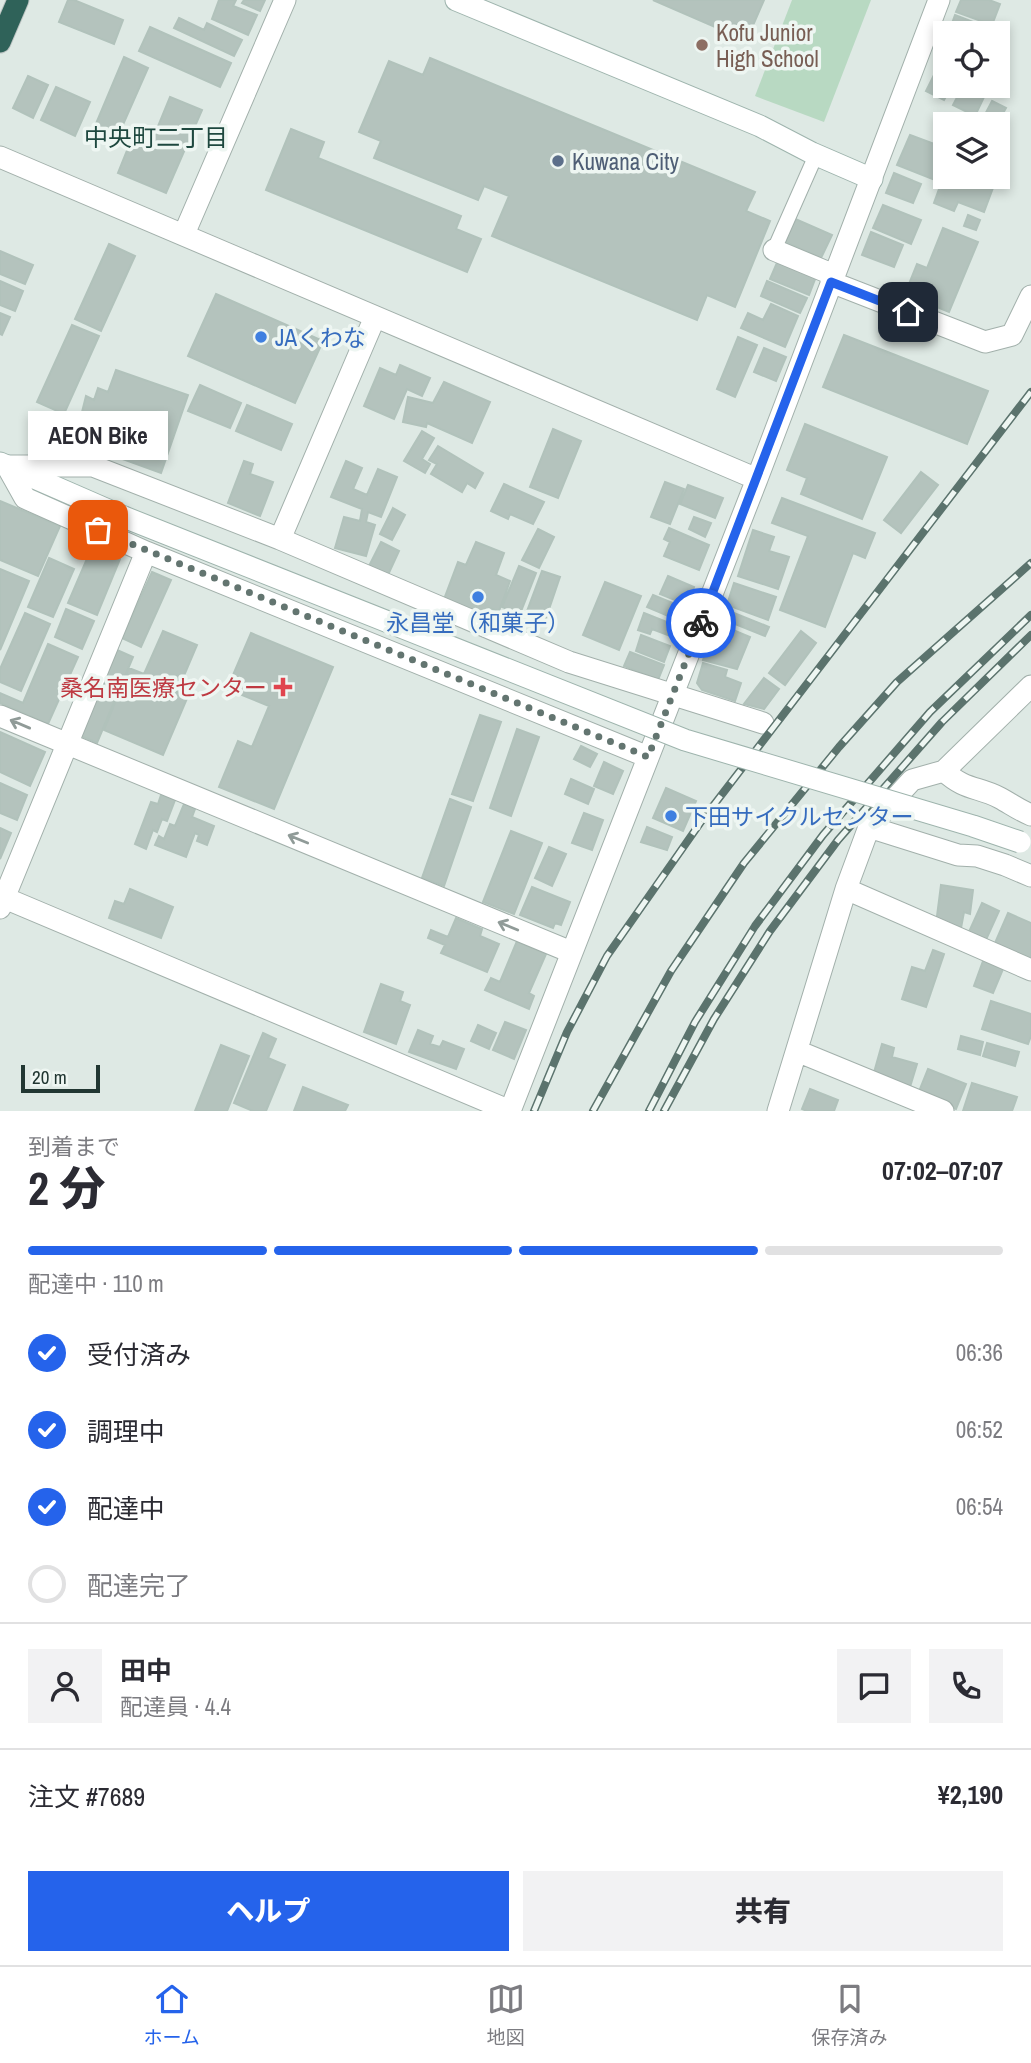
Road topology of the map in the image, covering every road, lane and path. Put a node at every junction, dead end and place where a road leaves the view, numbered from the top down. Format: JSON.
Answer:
{"nodes":[{"id":1,"x":18,"y":0,"type":"edge"},
{"id":2,"x":285,"y":0,"type":"edge"},
{"id":3,"x":456,"y":0,"type":"edge"},
{"id":4,"x":939,"y":0,"type":"edge"},
{"id":5,"x":0,"y":42,"type":"edge"},
{"id":6,"x":816,"y":155,"type":"junction"},
{"id":7,"x":0,"y":157,"type":"edge"},
{"id":8,"x":872,"y":179,"type":"junction"},
{"id":9,"x":184,"y":234,"type":"junction"},
{"id":10,"x":774,"y":250,"type":"joint"},
{"id":11,"x":833,"y":279,"type":"junction"},
{"id":12,"x":1031,"y":296,"type":"edge"},
{"id":13,"x":375,"y":317,"type":"junction"},
{"id":14,"x":4,"y":465,"type":"edge"},
{"id":15,"x":757,"y":478,"type":"junction"},
{"id":16,"x":280,"y":539,"type":"junction"},
{"id":17,"x":146,"y":552,"type":"junction"},
{"id":18,"x":1031,"y":686,"type":"edge"},
{"id":19,"x":673,"y":695,"type":"junction"},
{"id":20,"x":0,"y":716,"type":"edge"},
{"id":21,"x":763,"y":723,"type":"dead end"},
{"id":22,"x":67,"y":744,"type":"junction"},
{"id":23,"x":648,"y":757,"type":"junction"},
{"id":24,"x":944,"y":771,"type":"junction"},
{"id":25,"x":1031,"y":815,"type":"edge"},
{"id":26,"x":869,"y":827,"type":"junction"},
{"id":27,"x":1026,"y":844,"type":"edge"},
{"id":28,"x":1031,"y":876,"type":"edge"},
{"id":29,"x":846,"y":890,"type":"junction"},
{"id":30,"x":1,"y":901,"type":"edge"},
{"id":31,"x":571,"y":952,"type":"junction"},
{"id":32,"x":1031,"y":970,"type":"edge"},
{"id":33,"x":797,"y":1051,"type":"junction"},
{"id":34,"x":510,"y":1111,"type":"edge"},
{"id":35,"x":778,"y":1111,"type":"edge"},
{"id":36,"x":943,"y":1111,"type":"edge"}],
"edges":[{"from":1,"to":5,"type":"highway"},
{"from":2,"to":9,"type":"street"},
{"from":3,"to":6,"type":"street"},
{"from":4,"to":8,"type":"street"},
{"from":6,"to":8,"type":"street"},
{"from":6,"to":10,"type":"lane"},
{"from":7,"to":9,"type":"street"},
{"from":8,"to":11,"type":"street"},
{"from":9,"to":13,"type":"street"},
{"from":10,"to":11,"type":"street"},
{"from":11,"to":12,"type":"street"},
{"from":11,"to":15,"type":"street"},
{"from":13,"to":15,"type":"street"},
{"from":13,"to":16,"type":"street"},
{"from":14,"to":16,"type":"street"},
{"from":14,"to":17,"type":"street"},
{"from":14,"to":27,"type":"street","bridge":true},
{"from":15,"to":19,"type":"street"},
{"from":16,"to":19,"type":"street"},
{"from":17,"to":22,"type":"street"},
{"from":17,"to":23,"type":"street"},
{"from":18,"to":24,"type":"street"},
{"from":19,"to":21,"type":"street"},
{"from":19,"to":23,"type":"street"},
{"from":22,"to":20,"type":"street","one_way":true},
{"from":22,"to":30,"type":"street"},
{"from":31,"to":22,"type":"street","one_way":true},
{"from":23,"to":31,"type":"street"},
{"from":24,"to":25,"type":"street"},
{"from":24,"to":26,"type":"street"},
{"from":26,"to":28,"type":"street"},
{"from":26,"to":29,"type":"street"},
{"from":29,"to":32,"type":"street"},
{"from":29,"to":33,"type":"street"},
{"from":30,"to":34,"type":"street"},
{"from":31,"to":34,"type":"street"},
{"from":33,"to":35,"type":"street"},
{"from":33,"to":36,"type":"street"}]}
